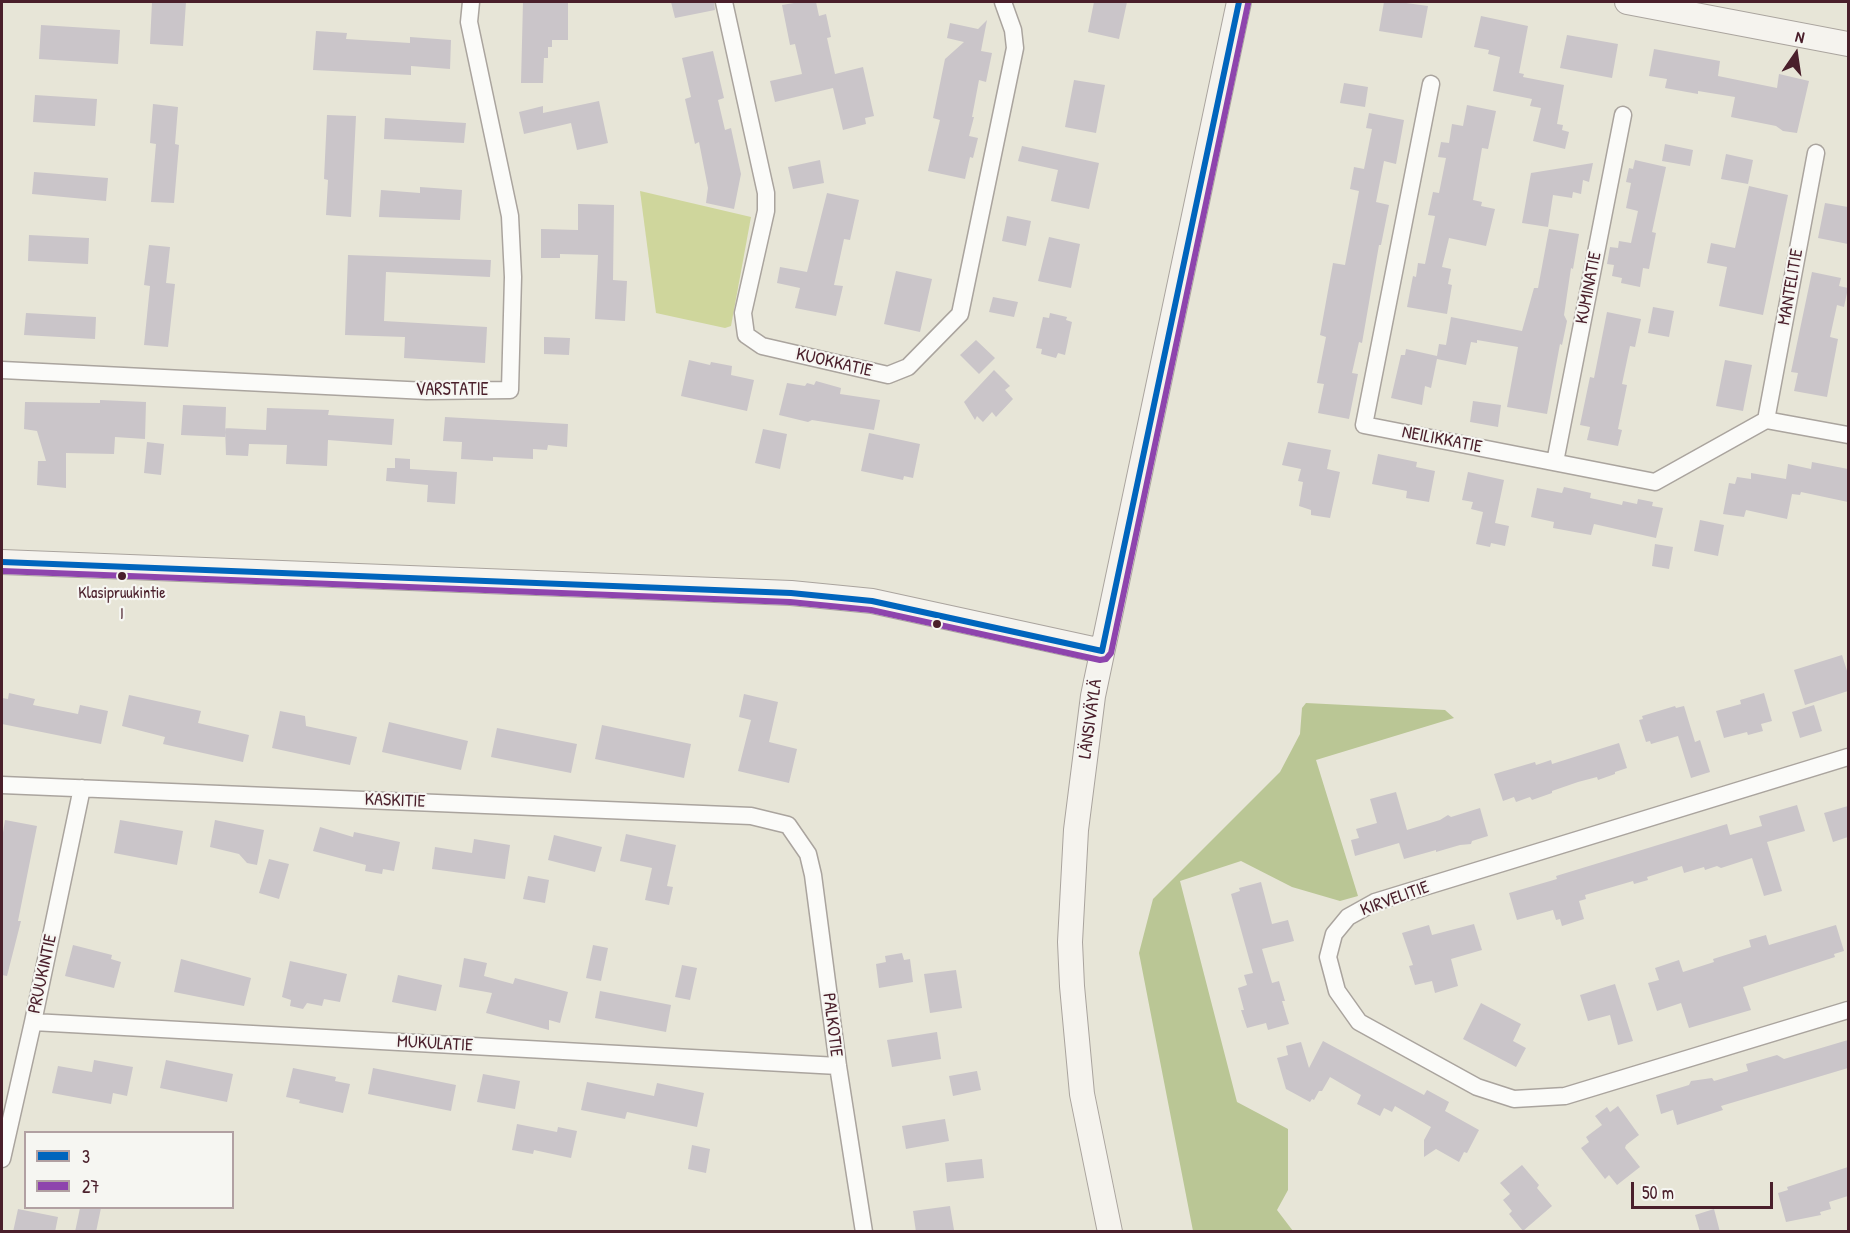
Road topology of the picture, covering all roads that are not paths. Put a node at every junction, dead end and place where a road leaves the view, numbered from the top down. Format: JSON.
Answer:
{"nodes":[{"id":1,"x":471,"y":2,"type":"edge"},
{"id":2,"x":724,"y":2,"type":"edge"},
{"id":3,"x":1003,"y":2,"type":"edge"},
{"id":4,"x":1239,"y":2,"type":"edge"},
{"id":5,"x":1627,"y":2,"type":"edge"},
{"id":6,"x":1848,"y":44,"type":"edge"},
{"id":7,"x":1431,"y":84,"type":"dead end"},
{"id":8,"x":1623,"y":115,"type":"dead end"},
{"id":9,"x":1816,"y":153,"type":"dead end"},
{"id":10,"x":2,"y":370,"type":"edge"},
{"id":11,"x":1766,"y":420,"type":"junction"},
{"id":12,"x":1848,"y":435,"type":"edge"},
{"id":13,"x":1556,"y":462,"type":"junction"},
{"id":14,"x":2,"y":562,"type":"edge"},
{"id":15,"x":1102,"y":651,"type":"junction"},
{"id":16,"x":1848,"y":757,"type":"edge"},
{"id":17,"x":2,"y":785,"type":"edge"},
{"id":18,"x":82,"y":788,"type":"junction"},
{"id":19,"x":788,"y":825,"type":"joint"},
{"id":20,"x":1848,"y":1010,"type":"edge"},
{"id":21,"x":33,"y":1022,"type":"junction"},
{"id":22,"x":838,"y":1066,"type":"junction"},
{"id":23,"x":2,"y":1160,"type":"edge"},
{"id":24,"x":864,"y":1232,"type":"edge"},
{"id":25,"x":1110,"y":1232,"type":"edge"}],
"edges":[{"from":1,"to":10,"type":"street","name":"VARSTATIE"},
{"from":2,"to":3,"type":"street","name":"KUOKKATIE"},
{"from":4,"to":15,"type":"street","name":"LÄNSIVÄYLÄ"},
{"from":5,"to":6,"type":"street"},
{"from":7,"to":13,"type":"street","name":"NEILIKKATIE"},
{"from":8,"to":13,"type":"street","name":"KUMINATIE"},
{"from":9,"to":11,"type":"street","name":"MANTELITIE"},
{"from":11,"to":12,"type":"street"},
{"from":11,"to":13,"type":"street","name":"NEILIKKATIE"},
{"from":14,"to":15,"type":"street"},
{"from":15,"to":25,"type":"street","name":"LÄNSIVÄYLÄ"},
{"from":16,"to":20,"type":"street","name":"KIRVELITIE"},
{"from":17,"to":18,"type":"street","name":"KASKITIE"},
{"from":18,"to":19,"type":"street","name":"KASKITIE"},
{"from":18,"to":21,"type":"street","name":"PRUUKINTIE"},
{"from":19,"to":22,"type":"street","name":"PALKOTIE"},
{"from":21,"to":22,"type":"street","name":"MUKULATIE"},
{"from":21,"to":23,"type":"street","name":"PRUUKINTIE"},
{"from":22,"to":24,"type":"street","name":"PALKOTIE"}]}
